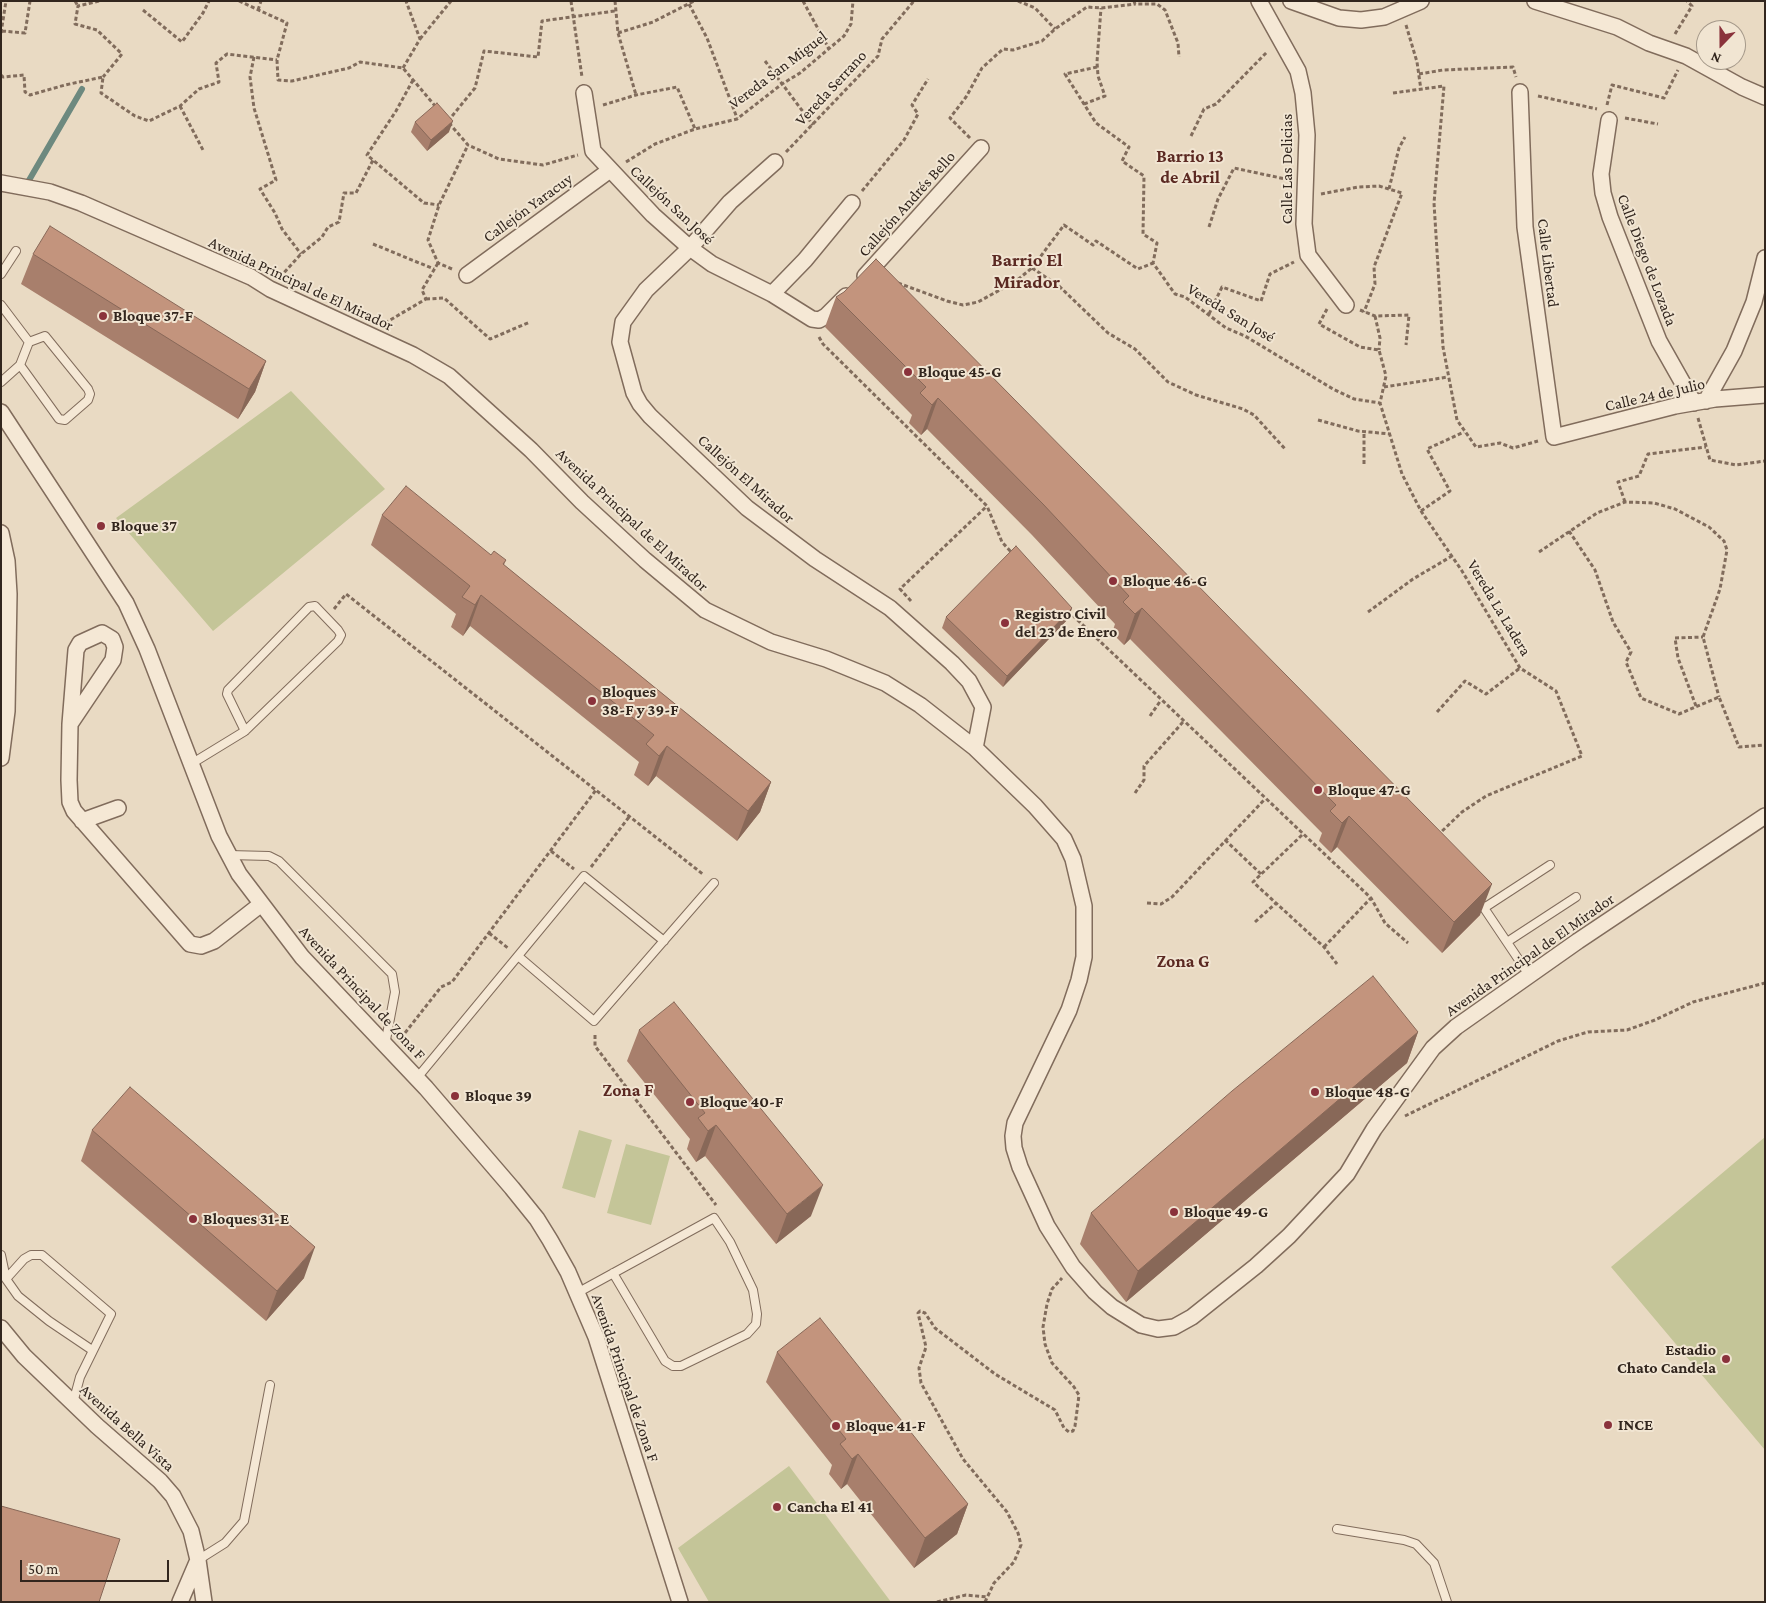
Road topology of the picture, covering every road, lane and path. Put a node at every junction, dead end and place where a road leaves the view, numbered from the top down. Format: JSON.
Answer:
{"nodes":[{"id":1,"x":6,"y":1,"type":"edge"},
{"id":2,"x":30,"y":1,"type":"edge"},
{"id":3,"x":75,"y":1,"type":"edge"},
{"id":4,"x":99,"y":1,"type":"edge"},
{"id":5,"x":209,"y":1,"type":"edge"},
{"id":6,"x":239,"y":1,"type":"edge"},
{"id":7,"x":261,"y":1,"type":"edge"},
{"id":8,"x":406,"y":1,"type":"edge"},
{"id":9,"x":451,"y":1,"type":"edge"},
{"id":10,"x":571,"y":1,"type":"edge"},
{"id":11,"x":615,"y":1,"type":"edge"},
{"id":12,"x":694,"y":1,"type":"edge"},
{"id":13,"x":803,"y":1,"type":"edge"},
{"id":14,"x":853,"y":1,"type":"edge"},
{"id":15,"x":914,"y":1,"type":"edge"},
{"id":16,"x":1018,"y":1,"type":"edge"},
{"id":17,"x":1259,"y":1,"type":"edge"},
{"id":18,"x":1291,"y":1,"type":"edge"},
{"id":19,"x":1421,"y":1,"type":"edge"},
{"id":20,"x":1535,"y":1,"type":"edge"},
{"id":21,"x":1687,"y":1,"type":"edge"},
{"id":22,"x":1134,"y":3,"type":"edge"},
{"id":23,"x":689,"y":4,"type":"junction"},
{"id":24,"x":78,"y":6,"type":"junction"},
{"id":25,"x":1101,"y":8,"type":"junction"},
{"id":26,"x":143,"y":10,"type":"dead end"},
{"id":27,"x":258,"y":10,"type":"junction"},
{"id":28,"x":1402,"y":10,"type":"junction"},
{"id":29,"x":615,"y":11,"type":"junction"},
{"id":30,"x":574,"y":18,"type":"junction"},
{"id":31,"x":1055,"y":29,"type":"junction"},
{"id":32,"x":1,"y":32,"type":"edge"},
{"id":33,"x":618,"y":32,"type":"junction"},
{"id":34,"x":420,"y":38,"type":"junction"},
{"id":35,"x":1280,"y":39,"type":"junction"},
{"id":36,"x":829,"y":49,"type":"junction"},
{"id":37,"x":1666,"y":49,"type":"junction"},
{"id":38,"x":1686,"y":56,"type":"junction"},
{"id":39,"x":254,"y":57,"type":"junction"},
{"id":40,"x":1179,"y":57,"type":"dead end"},
{"id":41,"x":277,"y":60,"type":"junction"},
{"id":42,"x":765,"y":61,"type":"dead end"},
{"id":43,"x":1097,"y":67,"type":"junction"},
{"id":44,"x":403,"y":68,"type":"junction"},
{"id":45,"x":1419,"y":74,"type":"junction"},
{"id":46,"x":1,"y":75,"type":"edge"},
{"id":47,"x":103,"y":77,"type":"junction"},
{"id":48,"x":928,"y":78,"type":"dead end"},
{"id":49,"x":413,"y":80,"type":"junction"},
{"id":50,"x":782,"y":84,"type":"junction"},
{"id":51,"x":1421,"y":90,"type":"junction"},
{"id":52,"x":1520,"y":92,"type":"junction"},
{"id":53,"x":584,"y":93,"type":"joint"},
{"id":54,"x":636,"y":94,"type":"junction"},
{"id":55,"x":1393,"y":94,"type":"dead end"},
{"id":56,"x":1765,"y":97,"type":"edge"},
{"id":57,"x":1084,"y":104,"type":"junction"},
{"id":58,"x":180,"y":106,"type":"junction"},
{"id":59,"x":586,"y":111,"type":"junction"},
{"id":60,"x":737,"y":119,"type":"junction"},
{"id":61,"x":1609,"y":120,"type":"joint"},
{"id":62,"x":448,"y":121,"type":"junction"},
{"id":63,"x":1658,"y":124,"type":"dead end"},
{"id":64,"x":813,"y":125,"type":"junction"},
{"id":65,"x":695,"y":129,"type":"junction"},
{"id":66,"x":1191,"y":136,"type":"dead end"},
{"id":67,"x":1405,"y":137,"type":"dead end"},
{"id":68,"x":468,"y":145,"type":"junction"},
{"id":69,"x":981,"y":148,"type":"joint"},
{"id":70,"x":203,"y":150,"type":"dead end"},
{"id":71,"x":593,"y":151,"type":"junction"},
{"id":72,"x":373,"y":160,"type":"junction"},
{"id":73,"x":775,"y":162,"type":"joint"},
{"id":74,"x":610,"y":170,"type":"junction"},
{"id":75,"x":1,"y":183,"type":"edge"},
{"id":76,"x":1389,"y":189,"type":"junction"},
{"id":77,"x":1304,"y":191,"type":"junction"},
{"id":78,"x":852,"y":202,"type":"joint"},
{"id":79,"x":439,"y":205,"type":"junction"},
{"id":80,"x":1209,"y":227,"type":"dead end"},
{"id":81,"x":373,"y":244,"type":"dead end"},
{"id":82,"x":690,"y":248,"type":"junction"},
{"id":83,"x":16,"y":251,"type":"dead end"},
{"id":84,"x":301,"y":254,"type":"junction"},
{"id":85,"x":1308,"y":255,"type":"junction"},
{"id":86,"x":1765,"y":258,"type":"edge"},
{"id":87,"x":1153,"y":263,"type":"junction"},
{"id":88,"x":1032,"y":268,"type":"junction"},
{"id":89,"x":434,"y":269,"type":"junction"},
{"id":90,"x":871,"y":270,"type":"junction"},
{"id":91,"x":1,"y":274,"type":"edge"},
{"id":92,"x":467,"y":275,"type":"dead end"},
{"id":93,"x":270,"y":289,"type":"junction"},
{"id":94,"x":772,"y":294,"type":"junction"},
{"id":95,"x":426,"y":299,"type":"junction"},
{"id":96,"x":1,"y":305,"type":"edge"},
{"id":97,"x":1346,"y":305,"type":"junction"},
{"id":98,"x":1364,"y":312,"type":"junction"},
{"id":99,"x":1209,"y":314,"type":"junction"},
{"id":100,"x":1375,"y":316,"type":"junction"},
{"id":101,"x":811,"y":318,"type":"junction"},
{"id":102,"x":530,"y":322,"type":"dead end"},
{"id":103,"x":374,"y":337,"type":"junction"},
{"id":104,"x":29,"y":342,"type":"junction"},
{"id":105,"x":1406,"y":345,"type":"dead end"},
{"id":106,"x":1379,"y":350,"type":"junction"},
{"id":107,"x":20,"y":366,"type":"junction"},
{"id":108,"x":1448,"y":377,"type":"junction"},
{"id":109,"x":1,"y":382,"type":"edge"},
{"id":110,"x":1384,"y":387,"type":"junction"},
{"id":111,"x":1765,"y":395,"type":"edge"},
{"id":112,"x":1700,"y":402,"type":"junction"},
{"id":113,"x":1380,"y":403,"type":"junction"},
{"id":114,"x":1,"y":412,"type":"edge"},
{"id":115,"x":1318,"y":420,"type":"dead end"},
{"id":116,"x":1364,"y":432,"type":"junction"},
{"id":117,"x":1464,"y":432,"type":"junction"},
{"id":118,"x":1390,"y":434,"type":"junction"},
{"id":119,"x":1554,"y":437,"type":"junction"},
{"id":120,"x":1706,"y":447,"type":"junction"},
{"id":121,"x":1286,"y":450,"type":"dead end"},
{"id":122,"x":1765,"y":461,"type":"edge"},
{"id":123,"x":1364,"y":464,"type":"dead end"},
{"id":124,"x":1625,"y":502,"type":"junction"},
{"id":125,"x":987,"y":506,"type":"junction"},
{"id":126,"x":1421,"y":511,"type":"junction"},
{"id":127,"x":1569,"y":531,"type":"junction"},
{"id":128,"x":1,"y":533,"type":"edge"},
{"id":129,"x":1539,"y":552,"type":"dead end"},
{"id":130,"x":1015,"y":556,"type":"edge"},
{"id":131,"x":1452,"y":556,"type":"junction"},
{"id":132,"x":1062,"y":604,"type":"edge"},
{"id":133,"x":1368,"y":612,"type":"dead end"},
{"id":134,"x":327,"y":617,"type":"junction"},
{"id":135,"x":910,"y":624,"type":"junction"},
{"id":136,"x":1703,"y":637,"type":"junction"},
{"id":137,"x":1520,"y":668,"type":"junction"},
{"id":138,"x":1719,"y":697,"type":"junction"},
{"id":139,"x":1161,"y":700,"type":"junction"},
{"id":140,"x":4,"y":706,"type":"edge"},
{"id":141,"x":1696,"y":706,"type":"junction"},
{"id":142,"x":1437,"y":712,"type":"dead end"},
{"id":143,"x":1150,"y":716,"type":"dead end"},
{"id":144,"x":1183,"y":722,"type":"junction"},
{"id":145,"x":70,"y":724,"type":"junction"},
{"id":146,"x":245,"y":731,"type":"junction"},
{"id":147,"x":1765,"y":745,"type":"edge"},
{"id":148,"x":975,"y":748,"type":"junction"},
{"id":149,"x":1,"y":758,"type":"edge"},
{"id":150,"x":191,"y":764,"type":"junction"},
{"id":151,"x":596,"y":790,"type":"junction"},
{"id":152,"x":1135,"y":793,"type":"dead end"},
{"id":153,"x":1265,"y":799,"type":"junction"},
{"id":154,"x":118,"y":808,"type":"dead end"},
{"id":155,"x":630,"y":816,"type":"junction"},
{"id":156,"x":1765,"y":816,"type":"edge"},
{"id":157,"x":82,"y":821,"type":"junction"},
{"id":158,"x":1302,"y":835,"type":"junction"},
{"id":159,"x":1435,"y":837,"type":"edge"},
{"id":160,"x":1226,"y":840,"type":"junction"},
{"id":161,"x":551,"y":851,"type":"junction"},
{"id":162,"x":229,"y":855,"type":"junction"},
{"id":163,"x":1550,"y":865,"type":"dead end"},
{"id":164,"x":1262,"y":874,"type":"junction"},
{"id":165,"x":584,"y":876,"type":"junction"},
{"id":166,"x":714,"y":883,"type":"joint"},
{"id":167,"x":1471,"y":890,"type":"edge"},
{"id":168,"x":1576,"y":897,"type":"dead end"},
{"id":169,"x":1371,"y":898,"type":"junction"},
{"id":170,"x":1147,"y":903,"type":"dead end"},
{"id":171,"x":1275,"y":904,"type":"junction"},
{"id":172,"x":260,"y":905,"type":"junction"},
{"id":173,"x":1484,"y":908,"type":"junction"},
{"id":174,"x":1256,"y":922,"type":"dead end"},
{"id":175,"x":490,"y":933,"type":"junction"},
{"id":176,"x":664,"y":941,"type":"junction"},
{"id":177,"x":1507,"y":942,"type":"junction"},
{"id":178,"x":1408,"y":943,"type":"dead end"},
{"id":179,"x":1324,"y":947,"type":"junction"},
{"id":180,"x":518,"y":956,"type":"junction"},
{"id":181,"x":1337,"y":964,"type":"dead end"},
{"id":182,"x":1529,"y":975,"type":"junction"},
{"id":183,"x":1765,"y":983,"type":"edge"},
{"id":184,"x":594,"y":1021,"type":"junction"},
{"id":185,"x":388,"y":1048,"type":"junction"},
{"id":186,"x":417,"y":1078,"type":"junction"},
{"id":187,"x":1374,"y":1129,"type":"junction"},
{"id":188,"x":714,"y":1218,"type":"junction"},
{"id":189,"x":1,"y":1255,"type":"edge"},
{"id":190,"x":1073,"y":1267,"type":"junction"},
{"id":191,"x":613,"y":1273,"type":"junction"},
{"id":192,"x":6,"y":1279,"type":"junction"},
{"id":193,"x":577,"y":1293,"type":"junction"},
{"id":194,"x":1,"y":1328,"type":"edge"},
{"id":195,"x":92,"y":1350,"type":"junction"},
{"id":196,"x":270,"y":1385,"type":"dead end"},
{"id":197,"x":73,"y":1403,"type":"junction"},
{"id":198,"x":1337,"y":1529,"type":"dead end"},
{"id":199,"x":198,"y":1560,"type":"junction"},
{"id":200,"x":986,"y":1597,"type":"junction"},
{"id":201,"x":180,"y":1602,"type":"edge"},
{"id":202,"x":204,"y":1602,"type":"edge"},
{"id":203,"x":680,"y":1602,"type":"edge"},
{"id":204,"x":937,"y":1602,"type":"edge"},
{"id":205,"x":985,"y":1602,"type":"edge"},
{"id":206,"x":1446,"y":1602,"type":"edge"}],
"edges":[{"from":1,"to":32,"type":"path"},
{"from":2,"to":32,"type":"path"},
{"from":3,"to":24,"type":"path"},
{"from":4,"to":24,"type":"path"},
{"from":5,"to":26,"type":"path"},
{"from":6,"to":27,"type":"path"},
{"from":7,"to":27,"type":"path"},
{"from":8,"to":34,"type":"path"},
{"from":9,"to":34,"type":"path"},
{"from":10,"to":30,"type":"path"},
{"from":11,"to":29,"type":"path"},
{"from":12,"to":23,"type":"path"},
{"from":13,"to":36,"type":"path"},
{"from":14,"to":36,"type":"path","name":"Vereda San Miguel"},
{"from":15,"to":64,"type":"path","name":"Vereda Serrano"},
{"from":16,"to":31,"type":"path"},
{"from":17,"to":35,"type":"street","name":"Calle Las Delicias"},
{"from":18,"to":28,"type":"street"},
{"from":19,"to":28,"type":"street"},
{"from":20,"to":37,"type":"street"},
{"from":21,"to":37,"type":"path"},
{"from":22,"to":25,"type":"path"},
{"from":22,"to":40,"type":"path"},
{"from":23,"to":33,"type":"path"},
{"from":23,"to":60,"type":"path"},
{"from":24,"to":47,"type":"path"},
{"from":25,"to":31,"type":"path"},
{"from":25,"to":43,"type":"path"},
{"from":27,"to":41,"type":"path"},
{"from":28,"to":45,"type":"path"},
{"from":29,"to":30,"type":"path"},
{"from":29,"to":33,"type":"path"},
{"from":30,"to":53,"type":"path"},
{"from":30,"to":62,"type":"path"},
{"from":31,"to":69,"type":"path"},
{"from":33,"to":54,"type":"path"},
{"from":34,"to":44,"type":"path"},
{"from":35,"to":66,"type":"path"},
{"from":35,"to":77,"type":"street","name":"Calle Las Delicias"},
{"from":36,"to":50,"type":"path","name":"Vereda San Miguel"},
{"from":37,"to":38,"type":"street"},
{"from":38,"to":52,"type":"path"},
{"from":38,"to":56,"type":"street"},
{"from":39,"to":41,"type":"path"},
{"from":39,"to":58,"type":"path"},
{"from":39,"to":84,"type":"path"},
{"from":41,"to":44,"type":"path"},
{"from":42,"to":50,"type":"path"},
{"from":43,"to":57,"type":"path"},
{"from":43,"to":57,"type":"path"},
{"from":44,"to":49,"type":"path"},
{"from":45,"to":51,"type":"path"},
{"from":45,"to":52,"type":"path"},
{"from":46,"to":47,"type":"path"},
{"from":47,"to":58,"type":"path"},
{"from":48,"to":78,"type":"path"},
{"from":49,"to":62,"type":"path"},
{"from":49,"to":72,"type":"path"},
{"from":50,"to":60,"type":"path","name":"Vereda San Miguel"},
{"from":50,"to":64,"type":"path"},
{"from":51,"to":55,"type":"path"},
{"from":51,"to":108,"type":"path"},
{"from":52,"to":119,"type":"street","name":"Calle Libertad"},
{"from":53,"to":59,"type":"street"},
{"from":54,"to":59,"type":"path"},
{"from":54,"to":65,"type":"path"},
{"from":57,"to":87,"type":"path"},
{"from":58,"to":70,"type":"path"},
{"from":59,"to":71,"type":"street"},
{"from":60,"to":65,"type":"path","name":"Vereda San Miguel"},
{"from":61,"to":63,"type":"path"},
{"from":61,"to":112,"type":"street","name":"Calle Diego de Lozada"},
{"from":62,"to":68,"type":"path"},
{"from":64,"to":73,"type":"path","name":"Vereda Serrano"},
{"from":65,"to":74,"type":"path","name":"Vereda San Miguel"},
{"from":67,"to":76,"type":"path"},
{"from":68,"to":71,"type":"path"},
{"from":68,"to":79,"type":"path"},
{"from":69,"to":90,"type":"street","name":"Callejón Andrés Bello"},
{"from":71,"to":74,"type":"street","name":"Callejón San José"},
{"from":72,"to":79,"type":"path"},
{"from":72,"to":84,"type":"path"},
{"from":73,"to":82,"type":"street","name":"Callejón El Mirador"},
{"from":74,"to":82,"type":"street","name":"Callejón San José"},
{"from":74,"to":92,"type":"street","name":"Callejón Yaracuy"},
{"from":75,"to":93,"type":"street","name":"Avenida Principal de El Mirador"},
{"from":76,"to":77,"type":"path"},
{"from":76,"to":98,"type":"path"},
{"from":77,"to":80,"type":"path"},
{"from":77,"to":85,"type":"street","name":"Calle Las Delicias"},
{"from":78,"to":94,"type":"street"},
{"from":79,"to":89,"type":"path"},
{"from":81,"to":89,"type":"path"},
{"from":82,"to":94,"type":"street","name":"Callejón San José"},
{"from":82,"to":135,"type":"street","name":"Callejón El Mirador"},
{"from":83,"to":91,"type":"lane"},
{"from":84,"to":93,"type":"path"},
{"from":85,"to":97,"type":"street","name":"Calle Las Delicias"},
{"from":85,"to":99,"type":"path"},
{"from":86,"to":112,"type":"street"},
{"from":87,"to":88,"type":"path"},
{"from":87,"to":99,"type":"path","name":"Vereda San José"},
{"from":88,"to":90,"type":"path"},
{"from":88,"to":121,"type":"path"},
{"from":89,"to":95,"type":"path"},
{"from":90,"to":101,"type":"street","name":"Callejón Andrés Bello"},
{"from":93,"to":103,"type":"street","name":"Avenida Principal de El Mirador"},
{"from":94,"to":101,"type":"street","name":"Callejón San José"},
{"from":95,"to":102,"type":"path"},
{"from":95,"to":103,"type":"path"},
{"from":96,"to":104,"type":"lane"},
{"from":97,"to":98,"type":"path"},
{"from":97,"to":106,"type":"path"},
{"from":98,"to":100,"type":"path"},
{"from":99,"to":113,"type":"path","name":"Vereda San José"},
{"from":100,"to":105,"type":"path"},
{"from":100,"to":106,"type":"path"},
{"from":101,"to":125,"type":"path"},
{"from":103,"to":148,"type":"street","name":"Avenida Principal de El Mirador"},
{"from":104,"to":107,"type":"lane"},
{"from":104,"to":107,"type":"lane"},
{"from":106,"to":110,"type":"path"},
{"from":107,"to":109,"type":"lane"},
{"from":108,"to":110,"type":"path"},
{"from":108,"to":117,"type":"path"},
{"from":110,"to":113,"type":"path"},
{"from":111,"to":112,"type":"street","name":"Calle 24 de Julio"},
{"from":112,"to":119,"type":"street","name":"Calle 24 de Julio"},
{"from":112,"to":120,"type":"path"},
{"from":113,"to":118,"type":"path","name":"Vereda La Ladera"},
{"from":114,"to":150,"type":"street","name":"Avenida Principal de Zona F"},
{"from":115,"to":116,"type":"path"},
{"from":116,"to":118,"type":"path"},
{"from":116,"to":123,"type":"path"},
{"from":117,"to":119,"type":"path"},
{"from":117,"to":126,"type":"path"},
{"from":118,"to":126,"type":"path","name":"Vereda La Ladera"},
{"from":120,"to":122,"type":"path"},
{"from":120,"to":124,"type":"path"},
{"from":124,"to":127,"type":"path"},
{"from":124,"to":136,"type":"path"},
{"from":125,"to":130,"type":"path"},
{"from":125,"to":135,"type":"path"},
{"from":126,"to":131,"type":"path","name":"Vereda La Ladera"},
{"from":127,"to":129,"type":"path"},
{"from":127,"to":141,"type":"path"},
{"from":128,"to":140,"type":"street"},
{"from":131,"to":133,"type":"path"},
{"from":131,"to":137,"type":"path","name":"Vereda La Ladera"},
{"from":132,"to":139,"type":"path"},
{"from":134,"to":146,"type":"lane"},
{"from":134,"to":146,"type":"lane"},
{"from":134,"to":151,"type":"path"},
{"from":135,"to":148,"type":"street","name":"Callejón El Mirador"},
{"from":136,"to":138,"type":"path"},
{"from":136,"to":141,"type":"path"},
{"from":137,"to":142,"type":"path"},
{"from":137,"to":159,"type":"path","name":"Vereda La Ladera"},
{"from":138,"to":141,"type":"path"},
{"from":138,"to":147,"type":"path"},
{"from":139,"to":143,"type":"path"},
{"from":139,"to":144,"type":"path"},
{"from":140,"to":149,"type":"street"},
{"from":144,"to":152,"type":"path"},
{"from":144,"to":153,"type":"path"},
{"from":145,"to":145,"type":"street"},
{"from":145,"to":157,"type":"street"},
{"from":146,"to":150,"type":"lane"},
{"from":148,"to":190,"type":"street","name":"Avenida Principal de El Mirador"},
{"from":150,"to":162,"type":"street","name":"Avenida Principal de Zona F"},
{"from":151,"to":155,"type":"path"},
{"from":151,"to":161,"type":"path"},
{"from":153,"to":158,"type":"path"},
{"from":153,"to":160,"type":"path"},
{"from":154,"to":157,"type":"street"},
{"from":155,"to":165,"type":"path"},
{"from":155,"to":166,"type":"path"},
{"from":156,"to":182,"type":"street","name":"Avenida Principal de El Mirador"},
{"from":157,"to":172,"type":"street"},
{"from":158,"to":164,"type":"path"},
{"from":158,"to":169,"type":"path"},
{"from":160,"to":164,"type":"path"},
{"from":160,"to":170,"type":"path"},
{"from":161,"to":165,"type":"path"},
{"from":161,"to":175,"type":"path"},
{"from":162,"to":172,"type":"street","name":"Avenida Principal de Zona F"},
{"from":162,"to":185,"type":"lane"},
{"from":163,"to":173,"type":"lane"},
{"from":164,"to":171,"type":"path"},
{"from":165,"to":176,"type":"lane"},
{"from":165,"to":180,"type":"lane"},
{"from":166,"to":176,"type":"lane"},
{"from":167,"to":173,"type":"lane"},
{"from":168,"to":177,"type":"lane"},
{"from":169,"to":178,"type":"path"},
{"from":169,"to":179,"type":"path"},
{"from":171,"to":174,"type":"path"},
{"from":171,"to":179,"type":"path"},
{"from":172,"to":185,"type":"street","name":"Avenida Principal de Zona F"},
{"from":173,"to":177,"type":"lane"},
{"from":175,"to":180,"type":"path"},
{"from":175,"to":185,"type":"path"},
{"from":176,"to":184,"type":"lane"},
{"from":177,"to":182,"type":"lane"},
{"from":179,"to":181,"type":"path"},
{"from":180,"to":184,"type":"lane"},
{"from":180,"to":186,"type":"lane"},
{"from":182,"to":187,"type":"street","name":"Avenida Principal de El Mirador"},
{"from":183,"to":187,"type":"path"},
{"from":184,"to":188,"type":"path"},
{"from":185,"to":186,"type":"street","name":"Avenida Principal de Zona F"},
{"from":186,"to":193,"type":"street","name":"Avenida Principal de Zona F"},
{"from":187,"to":190,"type":"street","name":"Avenida Principal de El Mirador"},
{"from":188,"to":191,"type":"lane"},
{"from":188,"to":191,"type":"lane"},
{"from":189,"to":192,"type":"lane"},
{"from":190,"to":200,"type":"path"},
{"from":191,"to":193,"type":"lane"},
{"from":192,"to":195,"type":"lane"},
{"from":192,"to":195,"type":"lane"},
{"from":193,"to":203,"type":"street","name":"Avenida Principal de Zona F"},
{"from":194,"to":197,"type":"street","name":"Avenida Bella Vista"},
{"from":195,"to":197,"type":"lane"},
{"from":196,"to":199,"type":"lane"},
{"from":197,"to":199,"type":"street","name":"Avenida Bella Vista"},
{"from":198,"to":206,"type":"lane"},
{"from":199,"to":201,"type":"street"},
{"from":199,"to":202,"type":"street","name":"Avenida Bella Vista"},
{"from":200,"to":204,"type":"path"},
{"from":200,"to":205,"type":"path"}]}
